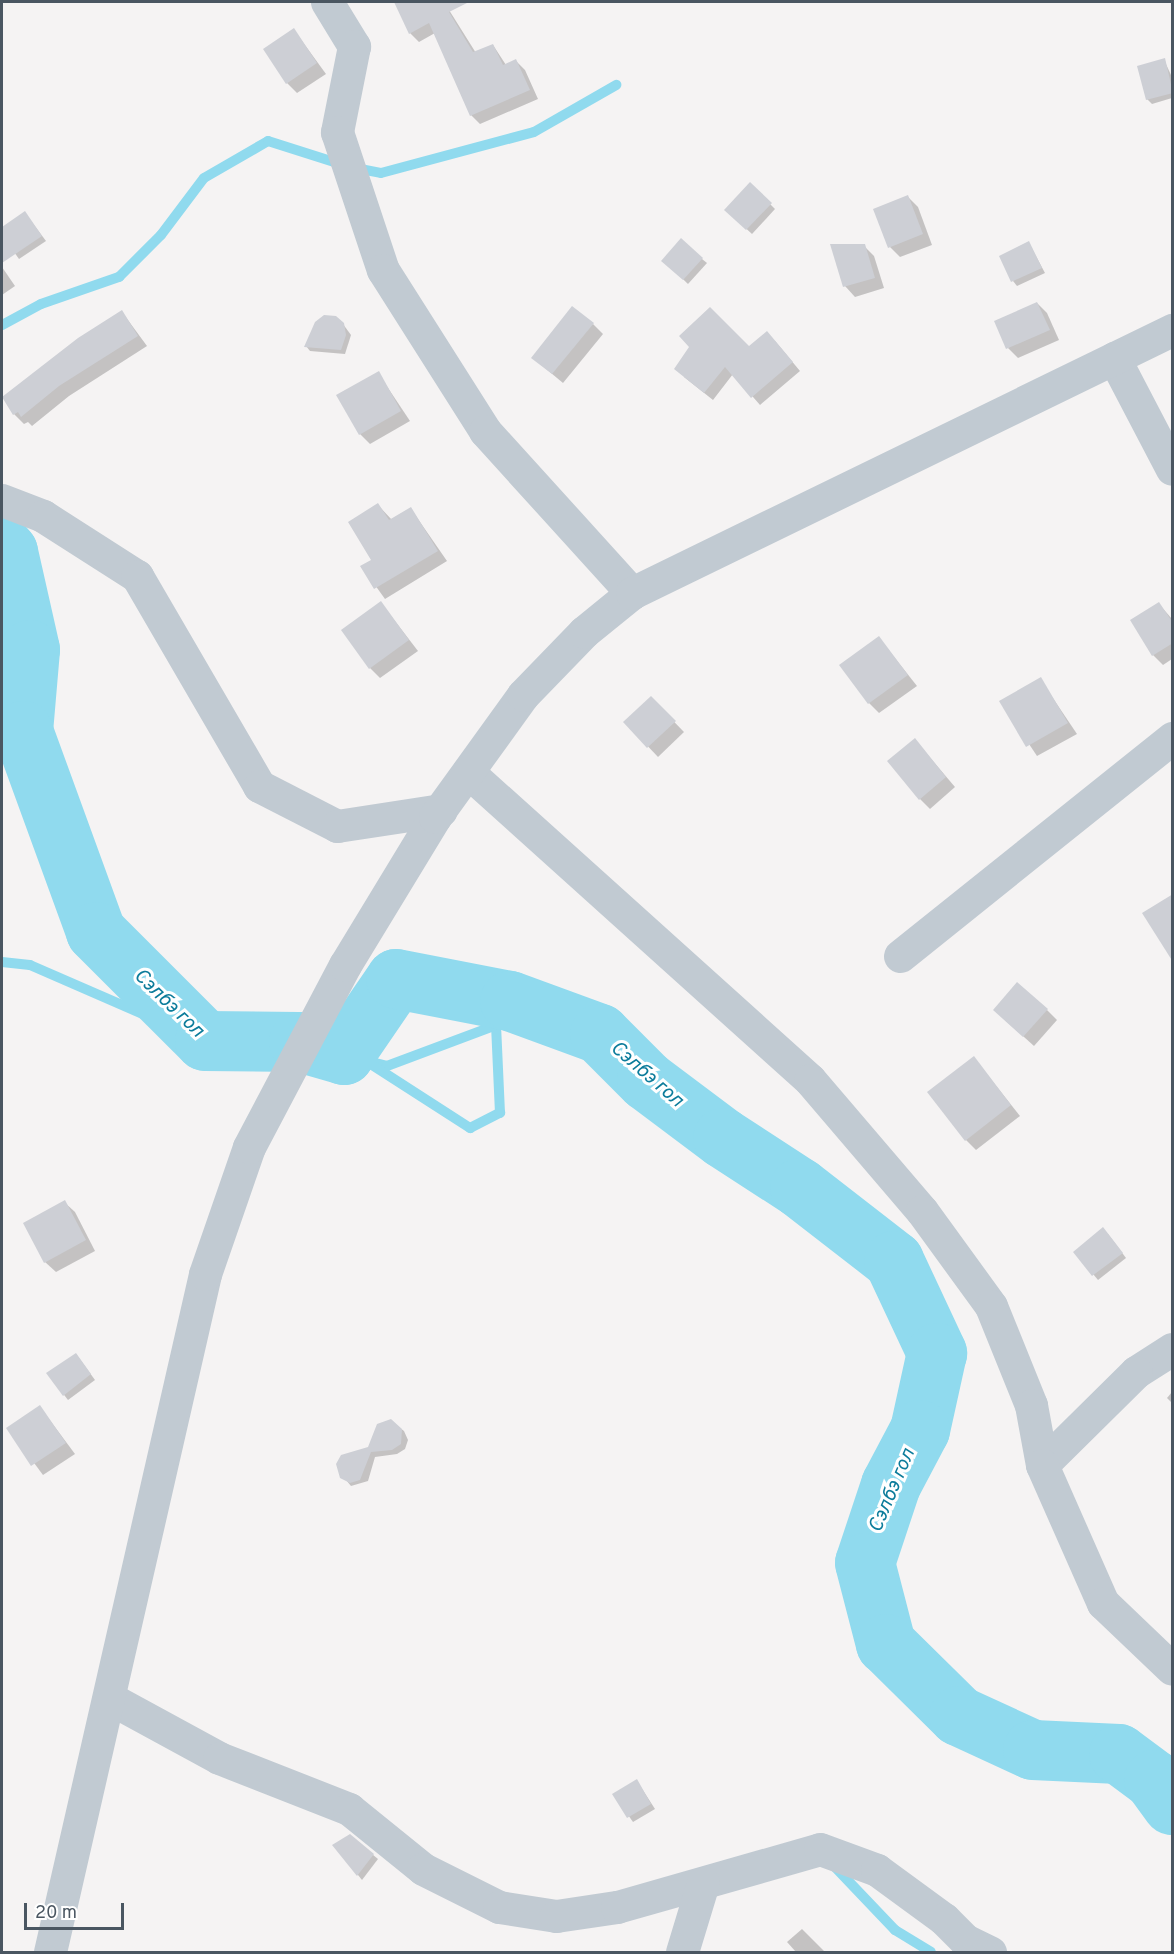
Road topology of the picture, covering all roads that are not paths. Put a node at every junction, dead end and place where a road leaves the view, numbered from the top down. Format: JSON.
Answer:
{"nodes":[{"id":1,"x":327,"y":2,"type":"edge"},
{"id":2,"x":1173,"y":330,"type":"edge"},
{"id":3,"x":1114,"y":358,"type":"junction"},
{"id":4,"x":1173,"y":469,"type":"edge"},
{"id":5,"x":2,"y":500,"type":"edge"},
{"id":6,"x":632,"y":593,"type":"junction"},
{"id":7,"x":1173,"y":738,"type":"edge"},
{"id":8,"x":468,"y":772,"type":"junction"},
{"id":9,"x":441,"y":810,"type":"junction"},
{"id":10,"x":900,"y":956,"type":"dead end"},
{"id":11,"x":1173,"y":1349,"type":"edge"},
{"id":12,"x":1042,"y":1466,"type":"junction"},
{"id":13,"x":1173,"y":1669,"type":"edge"},
{"id":14,"x":109,"y":1698,"type":"junction"},
{"id":15,"x":703,"y":1883,"type":"junction"},
{"id":16,"x":50,"y":1953,"type":"edge"},
{"id":17,"x":682,"y":1953,"type":"edge"},
{"id":18,"x":990,"y":1953,"type":"edge"}],
"edges":[{"from":1,"to":6,"type":"street"},
{"from":2,"to":3,"type":"street"},
{"from":3,"to":4,"type":"street"},
{"from":3,"to":6,"type":"street"},
{"from":5,"to":9,"type":"street"},
{"from":6,"to":8,"type":"street"},
{"from":7,"to":10,"type":"street"},
{"from":8,"to":9,"type":"street"},
{"from":8,"to":12,"type":"street"},
{"from":9,"to":14,"type":"street"},
{"from":11,"to":12,"type":"street"},
{"from":12,"to":13,"type":"street"},
{"from":14,"to":15,"type":"street"},
{"from":14,"to":16,"type":"street"},
{"from":15,"to":17,"type":"street"},
{"from":15,"to":18,"type":"street"}]}
